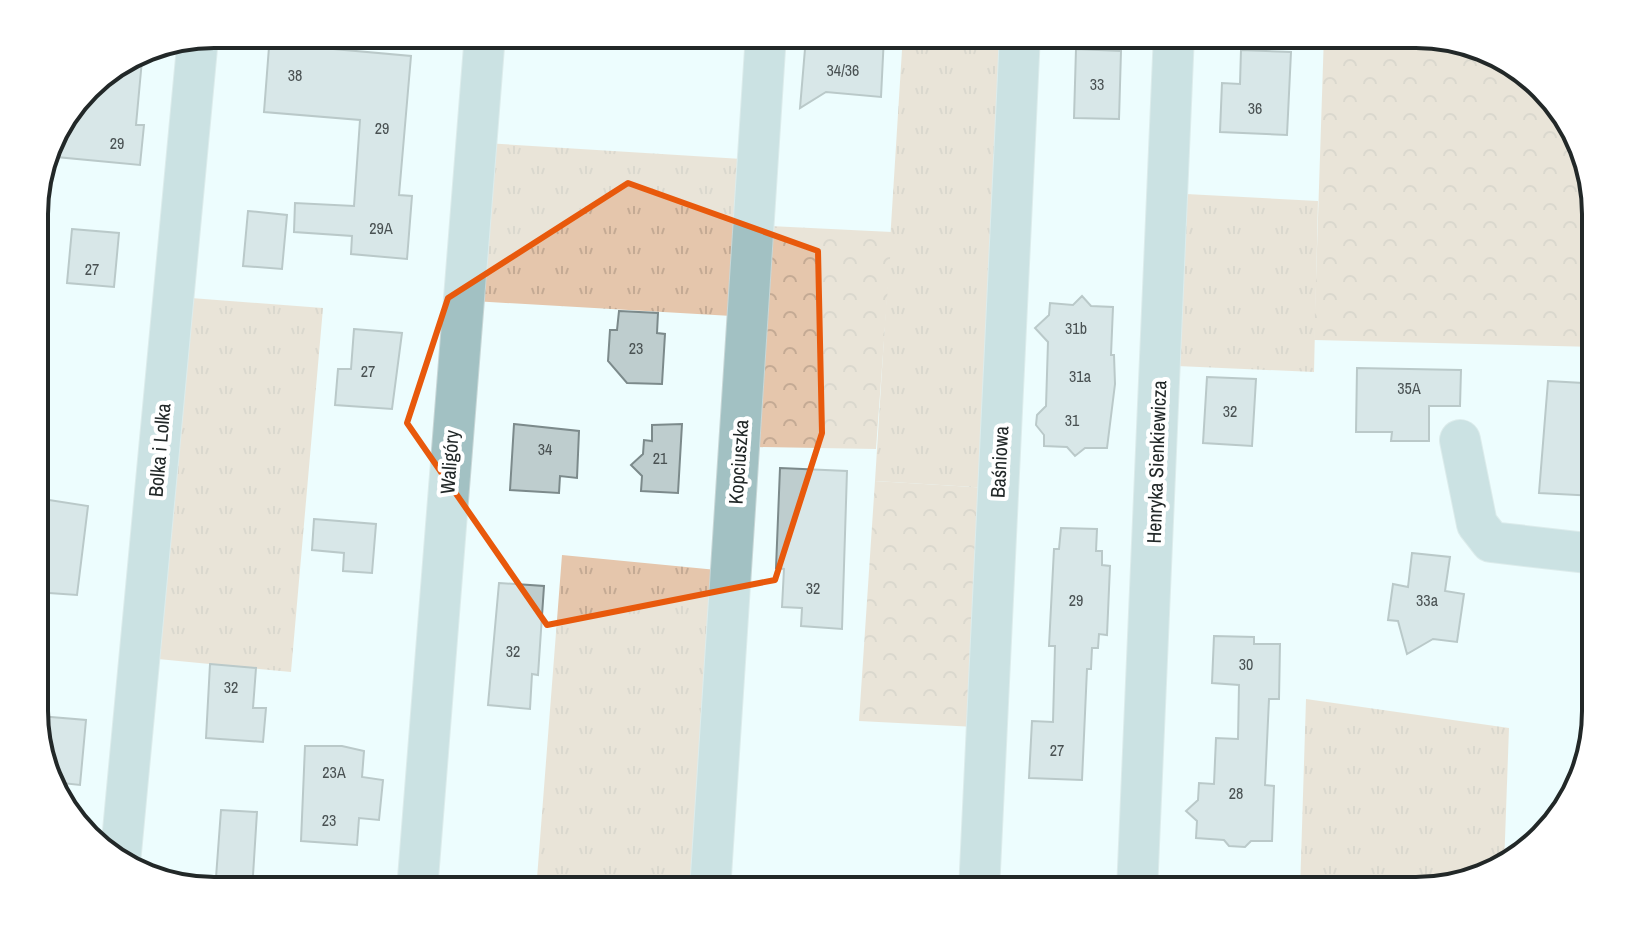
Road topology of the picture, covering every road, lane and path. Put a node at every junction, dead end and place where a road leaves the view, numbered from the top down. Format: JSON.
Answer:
{"nodes":[{"id":1,"x":484,"y":48,"type":"edge"},
{"id":2,"x":765,"y":48,"type":"edge"},
{"id":3,"x":1019,"y":48,"type":"edge"},
{"id":4,"x":1173,"y":48,"type":"edge"},
{"id":5,"x":197,"y":49,"type":"edge"},
{"id":6,"x":1460,"y":440,"type":"dead end"},
{"id":7,"x":1582,"y":552,"type":"edge"},
{"id":8,"x":121,"y":849,"type":"edge"},
{"id":9,"x":418,"y":877,"type":"edge"},
{"id":10,"x":711,"y":877,"type":"edge"},
{"id":11,"x":980,"y":877,"type":"edge"},
{"id":12,"x":1138,"y":877,"type":"edge"}],
"edges":[{"from":1,"to":9,"type":"street","name":"Waligóry"},
{"from":2,"to":10,"type":"street","name":"Kopciuszka"},
{"from":3,"to":11,"type":"street","name":"Baśniowa"},
{"from":4,"to":12,"type":"street","name":"Henryka Sienkiewicza"},
{"from":5,"to":8,"type":"street","name":"Bolka i Lolka"},
{"from":6,"to":7,"type":"street"}]}
